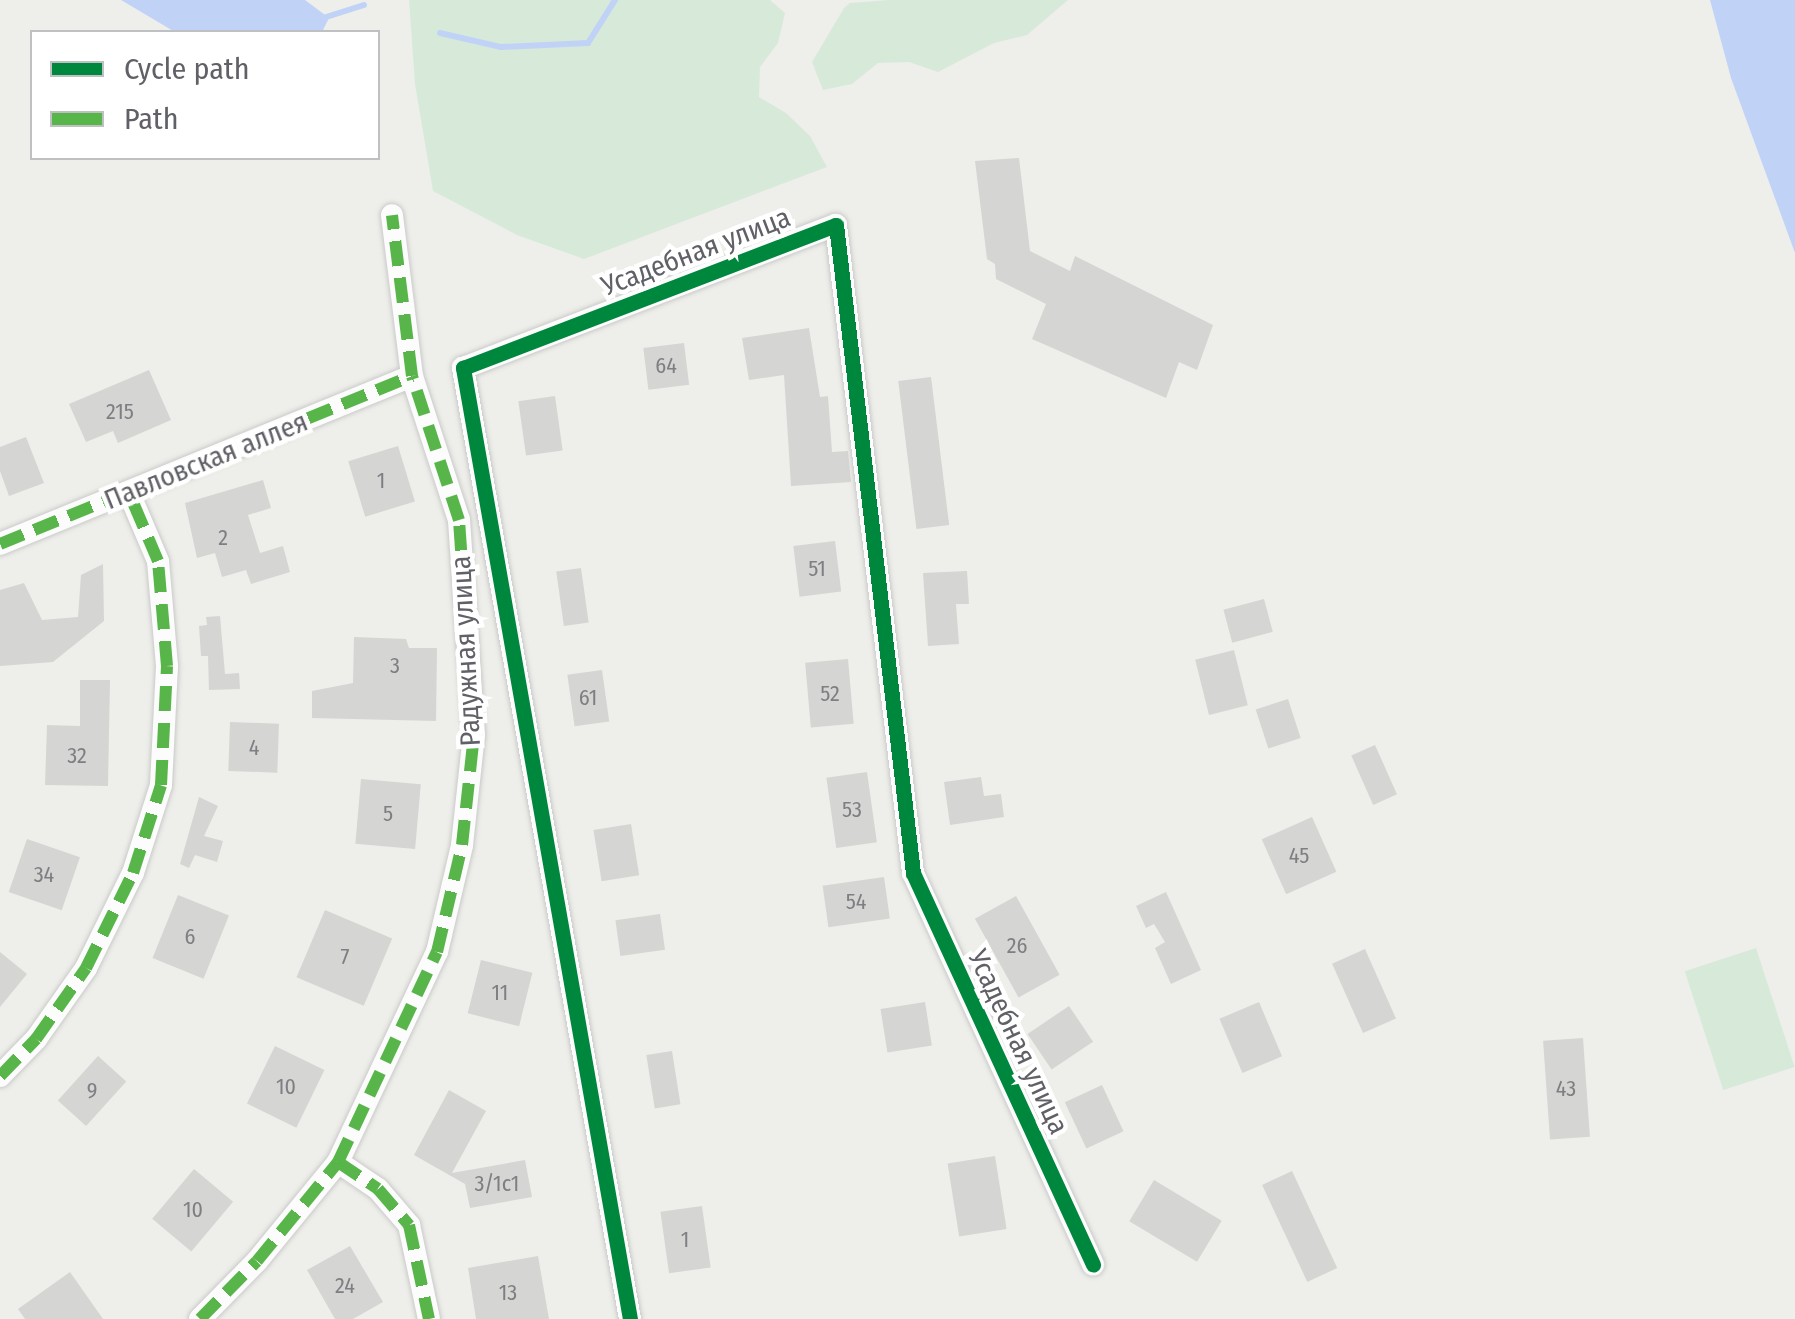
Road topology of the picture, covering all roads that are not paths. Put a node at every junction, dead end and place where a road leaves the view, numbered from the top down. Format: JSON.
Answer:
{"nodes":[{"id":1,"x":392,"y":215,"type":"dead end"},
{"id":2,"x":412,"y":376,"type":"junction"},
{"id":3,"x":129,"y":493,"type":"junction"},
{"id":4,"x":0,"y":544,"type":"edge"},
{"id":5,"x":0,"y":1076,"type":"edge"},
{"id":6,"x":338,"y":1162,"type":"junction"},
{"id":7,"x":1092,"y":1265,"type":"dead end"},
{"id":8,"x":200,"y":1319,"type":"edge"},
{"id":9,"x":429,"y":1319,"type":"edge"},
{"id":10,"x":630,"y":1319,"type":"edge"}],
"edges":[{"from":1,"to":2,"type":"street","name":"Радужная улица"},
{"from":2,"to":3,"type":"street","name":"Павловская аллея"},
{"from":2,"to":6,"type":"street","name":"Радужная улица"},
{"from":3,"to":4,"type":"street","name":"Павловская аллея"},
{"from":3,"to":5,"type":"street"},
{"from":6,"to":8,"type":"street","name":"Радужная улица"},
{"from":6,"to":9,"type":"street"},
{"from":7,"to":10,"type":"street","name":"Усадебная улица"}]}
